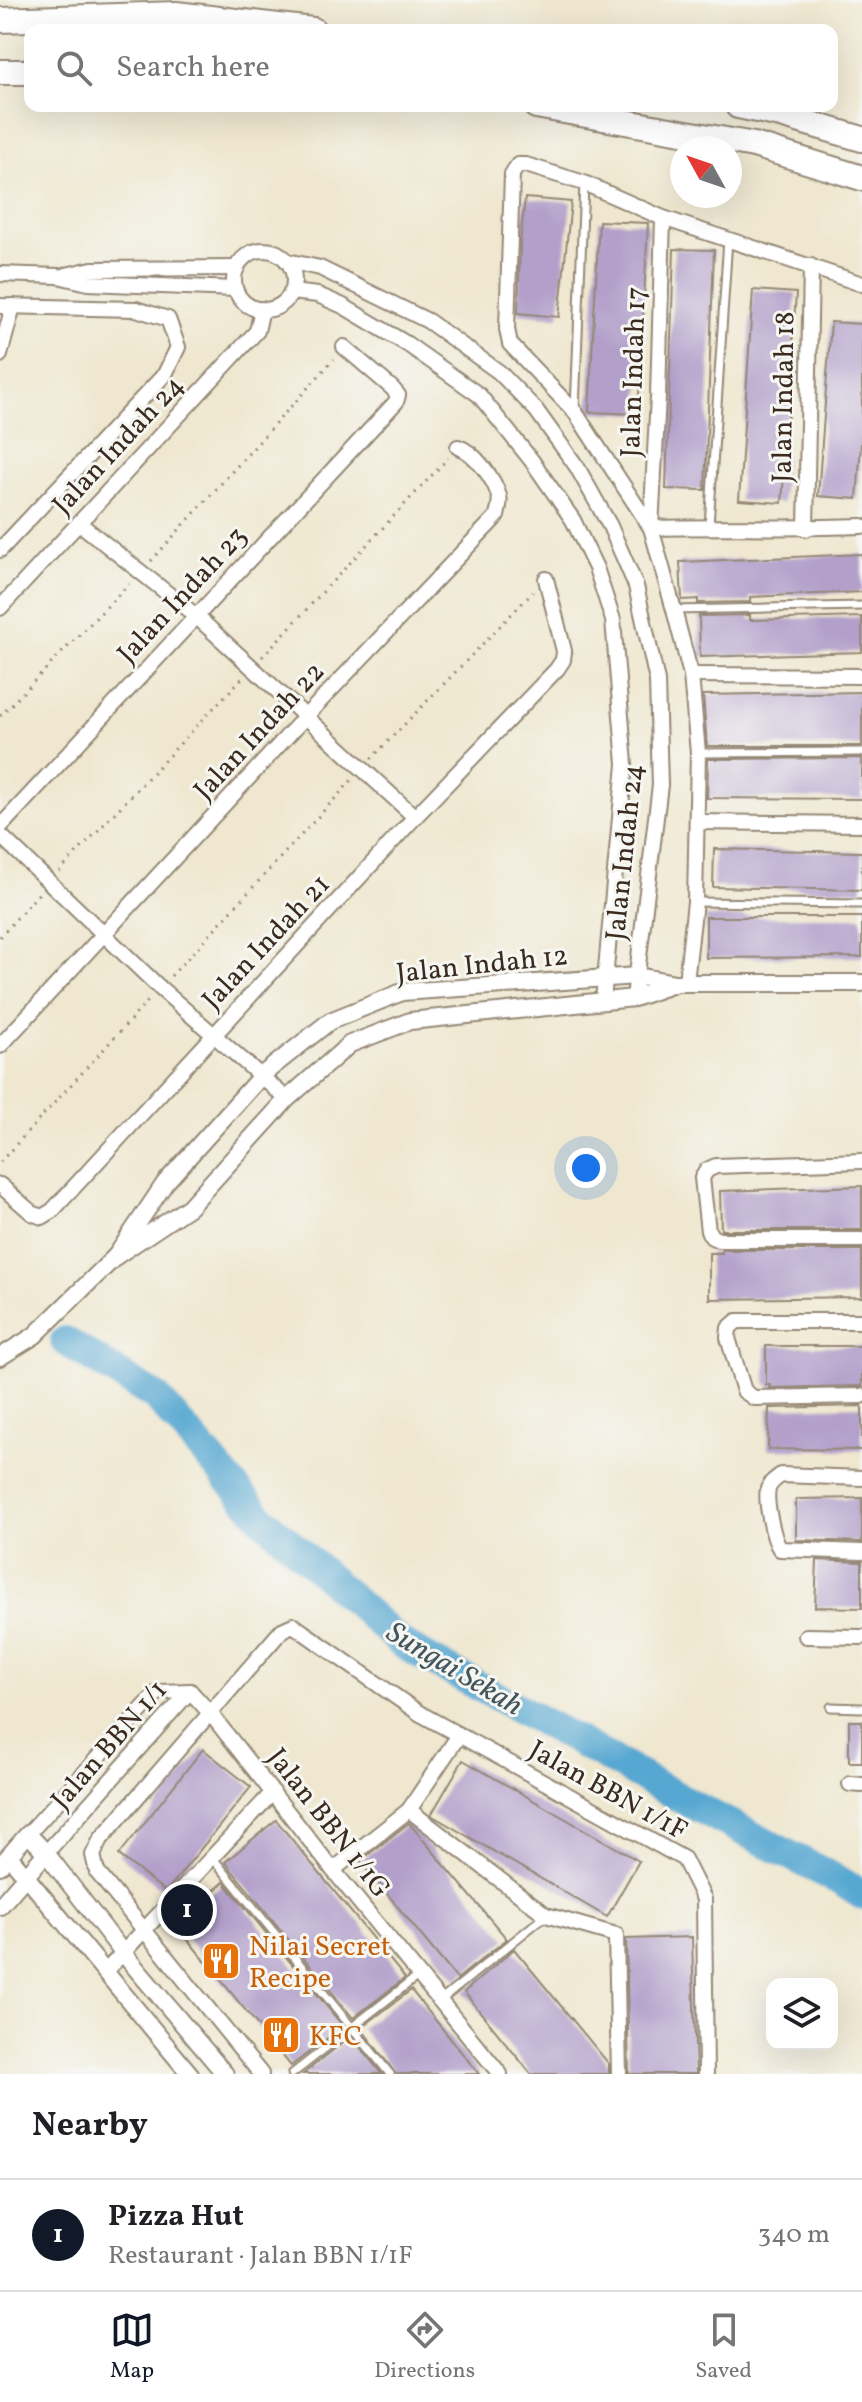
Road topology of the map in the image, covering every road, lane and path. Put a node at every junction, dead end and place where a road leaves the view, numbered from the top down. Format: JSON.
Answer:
{"nodes":[{"id":1,"x":0,"y":20,"type":"edge"},
{"id":2,"x":262,"y":24,"type":"edge"},
{"id":3,"x":0,"y":72,"type":"edge"},
{"id":4,"x":24,"y":72,"type":"edge"},
{"id":5,"x":570,"y":112,"type":"edge"},
{"id":6,"x":767,"y":112,"type":"edge"},
{"id":7,"x":862,"y":139,"type":"edge"},
{"id":8,"x":862,"y":178,"type":"edge"},
{"id":9,"x":584,"y":183,"type":"junction"},
{"id":10,"x":663,"y":218,"type":"junction"},
{"id":11,"x":728,"y":239,"type":"junction"},
{"id":12,"x":287,"y":261,"type":"junction"},
{"id":13,"x":811,"y":266,"type":"junction"},
{"id":14,"x":237,"y":268,"type":"junction"},
{"id":15,"x":0,"y":274,"type":"edge"},
{"id":16,"x":58,"y":276,"type":"junction"},
{"id":17,"x":862,"y":284,"type":"edge"},
{"id":18,"x":235,"y":289,"type":"junction"},
{"id":19,"x":291,"y":292,"type":"junction"},
{"id":20,"x":6,"y":306,"type":"edge"},
{"id":21,"x":262,"y":309,"type":"junction"},
{"id":22,"x":344,"y":347,"type":"joint"},
{"id":23,"x":0,"y":355,"type":"edge"},
{"id":24,"x":575,"y":412,"type":"junction"},
{"id":25,"x":458,"y":447,"type":"joint"},
{"id":26,"x":79,"y":523,"type":"junction"},
{"id":27,"x":709,"y":526,"type":"junction"},
{"id":28,"x":862,"y":526,"type":"edge"},
{"id":29,"x":651,"y":528,"type":"junction"},
{"id":30,"x":806,"y":529,"type":"junction"},
{"id":31,"x":0,"y":550,"type":"edge"},
{"id":32,"x":141,"y":571,"type":"junction"},
{"id":33,"x":546,"y":579,"type":"joint"},
{"id":34,"x":862,"y":606,"type":"edge"},
{"id":35,"x":0,"y":608,"type":"edge"},
{"id":36,"x":674,"y":610,"type":"junction"},
{"id":37,"x":196,"y":616,"type":"junction"},
{"id":38,"x":251,"y":669,"type":"junction"},
{"id":39,"x":691,"y":675,"type":"junction"},
{"id":40,"x":862,"y":676,"type":"edge"},
{"id":41,"x":0,"y":716,"type":"edge"},
{"id":42,"x":305,"y":717,"type":"junction"},
{"id":43,"x":862,"y":752,"type":"edge"},
{"id":44,"x":698,"y":753,"type":"junction"},
{"id":45,"x":363,"y":768,"type":"junction"},
{"id":46,"x":415,"y":817,"type":"junction"},
{"id":47,"x":699,"y":822,"type":"junction"},
{"id":48,"x":862,"y":824,"type":"edge"},
{"id":49,"x":0,"y":827,"type":"edge"},
{"id":50,"x":0,"y":835,"type":"edge"},
{"id":51,"x":49,"y":882,"type":"junction"},
{"id":52,"x":695,"y":902,"type":"junction"},
{"id":53,"x":862,"y":904,"type":"edge"},
{"id":54,"x":103,"y":935,"type":"junction"},
{"id":55,"x":0,"y":937,"type":"edge"},
{"id":56,"x":637,"y":976,"type":"junction"},
{"id":57,"x":605,"y":978,"type":"junction"},
{"id":58,"x":681,"y":983,"type":"junction"},
{"id":59,"x":862,"y":983,"type":"edge"},
{"id":60,"x":160,"y":988,"type":"junction"},
{"id":61,"x":634,"y":998,"type":"junction"},
{"id":62,"x":603,"y":1001,"type":"junction"},
{"id":63,"x":214,"y":1034,"type":"junction"},
{"id":64,"x":0,"y":1046,"type":"edge"},
{"id":65,"x":262,"y":1075,"type":"junction"},
{"id":66,"x":287,"y":1099,"type":"junction"},
{"id":67,"x":862,"y":1161,"type":"edge"},
{"id":68,"x":0,"y":1162,"type":"edge"},
{"id":69,"x":0,"y":1185,"type":"edge"},
{"id":70,"x":862,"y":1240,"type":"edge"},
{"id":71,"x":116,"y":1256,"type":"junction"},
{"id":72,"x":862,"y":1321,"type":"edge"},
{"id":73,"x":0,"y":1357,"type":"edge"},
{"id":74,"x":862,"y":1396,"type":"edge"},
{"id":75,"x":862,"y":1478,"type":"edge"},
{"id":76,"x":862,"y":1552,"type":"edge"},
{"id":77,"x":806,"y":1636,"type":"dead end"},
{"id":78,"x":862,"y":1637,"type":"edge"},
{"id":79,"x":190,"y":1691,"type":"junction"},
{"id":80,"x":831,"y":1707,"type":"dead end"},
{"id":81,"x":862,"y":1708,"type":"edge"},
{"id":82,"x":210,"y":1713,"type":"junction"},
{"id":83,"x":459,"y":1735,"type":"junction"},
{"id":84,"x":273,"y":1792,"type":"junction"},
{"id":85,"x":409,"y":1810,"type":"junction"},
{"id":86,"x":28,"y":1834,"type":"junction"},
{"id":87,"x":46,"y":1853,"type":"junction"},
{"id":88,"x":212,"y":1857,"type":"junction"},
{"id":89,"x":5,"y":1861,"type":"edge"},
{"id":90,"x":333,"y":1870,"type":"junction"},
{"id":91,"x":27,"y":1875,"type":"junction"},
{"id":92,"x":0,"y":1906,"type":"edge"},
{"id":93,"x":546,"y":1915,"type":"junction"},
{"id":94,"x":144,"y":1930,"type":"junction"},
{"id":95,"x":123,"y":1953,"type":"junction"},
{"id":96,"x":105,"y":1972,"type":"junction"},
{"id":97,"x":419,"y":1975,"type":"junction"},
{"id":98,"x":440,"y":2001,"type":"junction"},
{"id":99,"x":352,"y":2027,"type":"junction"},
{"id":100,"x":185,"y":2071,"type":"edge"},
{"id":101,"x":225,"y":2074,"type":"edge"},
{"id":102,"x":261,"y":2074,"type":"edge"},
{"id":103,"x":292,"y":2074,"type":"edge"},
{"id":104,"x":390,"y":2074,"type":"edge"},
{"id":105,"x":500,"y":2074,"type":"edge"},
{"id":106,"x":619,"y":2074,"type":"edge"},
{"id":107,"x":706,"y":2074,"type":"edge"}],
"edges":[{"from":1,"to":2,"type":"highway"},
{"from":3,"to":4,"type":"highway"},
{"from":5,"to":8,"type":"highway"},
{"from":6,"to":7,"type":"highway"},
{"from":9,"to":10,"type":"street"},
{"from":9,"to":24,"type":"lane"},
{"from":9,"to":24,"type":"street"},
{"from":10,"to":11,"type":"street"},
{"from":10,"to":29,"type":"street","name":"Jalan Indah 17"},
{"from":11,"to":13,"type":"street"},
{"from":11,"to":27,"type":"lane"},
{"from":12,"to":14,"type":"street"},
{"from":12,"to":19,"type":"street"},
{"from":12,"to":56,"type":"street","name":"Jalan Indah 24"},
{"from":13,"to":17,"type":"street"},
{"from":13,"to":30,"type":"street","name":"Jalan Indah 18"},
{"from":14,"to":16,"type":"street"},
{"from":14,"to":18,"type":"street"},
{"from":15,"to":16,"type":"street"},
{"from":16,"to":18,"type":"street"},
{"from":18,"to":21,"type":"street"},
{"from":19,"to":21,"type":"street"},
{"from":19,"to":57,"type":"street","name":"Jalan Indah 24"},
{"from":20,"to":23,"type":"street"},
{"from":20,"to":31,"type":"street"},
{"from":21,"to":26,"type":"street","name":"Jalan Indah 24"},
{"from":22,"to":32,"type":"path"},
{"from":22,"to":37,"type":"street","name":"Jalan Indah 23"},
{"from":24,"to":29,"type":"street"},
{"from":25,"to":38,"type":"path"},
{"from":25,"to":42,"type":"street","name":"Jalan Indah 22"},
{"from":26,"to":32,"type":"street"},
{"from":26,"to":35,"type":"street","name":"Jalan Indah 24"},
{"from":27,"to":29,"type":"street"},
{"from":27,"to":30,"type":"street"},
{"from":28,"to":30,"type":"street"},
{"from":29,"to":36,"type":"street"},
{"from":32,"to":37,"type":"street"},
{"from":32,"to":41,"type":"path"},
{"from":33,"to":45,"type":"path"},
{"from":33,"to":46,"type":"street","name":"Jalan Indah 21"},
{"from":34,"to":36,"type":"lane"},
{"from":36,"to":39,"type":"street"},
{"from":37,"to":38,"type":"street"},
{"from":37,"to":49,"type":"street","name":"Jalan Indah 23"},
{"from":38,"to":42,"type":"street"},
{"from":38,"to":51,"type":"path"},
{"from":39,"to":40,"type":"street"},
{"from":39,"to":44,"type":"street"},
{"from":42,"to":45,"type":"street"},
{"from":42,"to":54,"type":"street","name":"Jalan Indah 22"},
{"from":43,"to":44,"type":"lane"},
{"from":44,"to":47,"type":"street"},
{"from":45,"to":46,"type":"street"},
{"from":45,"to":60,"type":"path"},
{"from":46,"to":63,"type":"street","name":"Jalan Indah 21"},
{"from":47,"to":48,"type":"street"},
{"from":47,"to":52,"type":"street"},
{"from":50,"to":51,"type":"street"},
{"from":51,"to":54,"type":"street"},
{"from":51,"to":55,"type":"path"},
{"from":52,"to":53,"type":"lane"},
{"from":52,"to":58,"type":"street"},
{"from":54,"to":60,"type":"street"},
{"from":54,"to":64,"type":"street","name":"Jalan Indah 22"},
{"from":56,"to":57,"type":"street","name":"Jalan Indah 12"},
{"from":56,"to":58,"type":"street","name":"Jalan Indah 12"},
{"from":56,"to":61,"type":"street","name":"Jalan Indah 24"},
{"from":57,"to":62,"type":"street","name":"Jalan Indah 24"},
{"from":57,"to":65,"type":"street","name":"Jalan Indah 12"},
{"from":58,"to":59,"type":"street","name":"Jalan Indah 12"},
{"from":58,"to":61,"type":"street","name":"Jalan Indah 12"},
{"from":60,"to":63,"type":"street"},
{"from":60,"to":68,"type":"path"},
{"from":61,"to":62,"type":"street","name":"Jalan Indah 12"},
{"from":62,"to":66,"type":"street","name":"Jalan Indah 12"},
{"from":63,"to":65,"type":"street"},
{"from":63,"to":69,"type":"street","name":"Jalan Indah 21"},
{"from":65,"to":66,"type":"street"},
{"from":65,"to":71,"type":"street","name":"Jalan Indah 12"},
{"from":66,"to":71,"type":"street","name":"Jalan Indah 12"},
{"from":67,"to":70,"type":"street"},
{"from":71,"to":73,"type":"street","name":"Jalan Indah 12"},
{"from":72,"to":74,"type":"street"},
{"from":75,"to":76,"type":"street"},
{"from":77,"to":78,"type":"street"},
{"from":79,"to":82,"type":"street","name":"Jalan BBN 1/1G"},
{"from":79,"to":86,"type":"street","name":"Jalan BBN 1/1"},
{"from":79,"to":87,"type":"street","name":"Jalan BBN 1/1"},
{"from":80,"to":81,"type":"lane"},
{"from":82,"to":83,"type":"street","name":"Jalan BBN 1/1F"},
{"from":82,"to":84,"type":"street","name":"Jalan BBN 1/1G"},
{"from":82,"to":94,"type":"street","name":"Jalan BBN 1/1F"},
{"from":83,"to":85,"type":"street"},
{"from":83,"to":107,"type":"street","name":"Jalan BBN 1/1F"},
{"from":84,"to":88,"type":"street"},
{"from":84,"to":90,"type":"street","name":"Jalan BBN 1/1G"},
{"from":85,"to":90,"type":"street"},
{"from":85,"to":93,"type":"street"},
{"from":86,"to":87,"type":"street","name":"Jalan BBN 1/1"},
{"from":86,"to":89,"type":"street","name":"Jalan BBN 1/1"},
{"from":87,"to":91,"type":"street","name":"Jalan BBN 1/1"},
{"from":87,"to":95,"type":"street","name":"Jalan BBN 1/1"},
{"from":88,"to":94,"type":"street"},
{"from":88,"to":99,"type":"lane"},
{"from":89,"to":91,"type":"street","name":"Jalan BBN 1/1"},
{"from":90,"to":97,"type":"street","name":"Jalan BBN 1/1G"},
{"from":91,"to":92,"type":"street","name":"Jalan BBN 1/1"},
{"from":91,"to":96,"type":"street","name":"Jalan BBN 1/1"},
{"from":93,"to":98,"type":"lane"},
{"from":93,"to":106,"type":"street"},
{"from":94,"to":95,"type":"street"},
{"from":94,"to":102,"type":"street","name":"Jalan BBN 1/1F"},
{"from":95,"to":96,"type":"street"},
{"from":95,"to":101,"type":"street","name":"Jalan BBN 1/1"},
{"from":96,"to":100,"type":"street","name":"Jalan BBN 1/1"},
{"from":97,"to":98,"type":"street","name":"Jalan BBN 1/1G"},
{"from":97,"to":99,"type":"lane"},
{"from":98,"to":105,"type":"street","name":"Jalan BBN 1/1G"},
{"from":99,"to":103,"type":"lane"},
{"from":99,"to":104,"type":"lane"}]}
